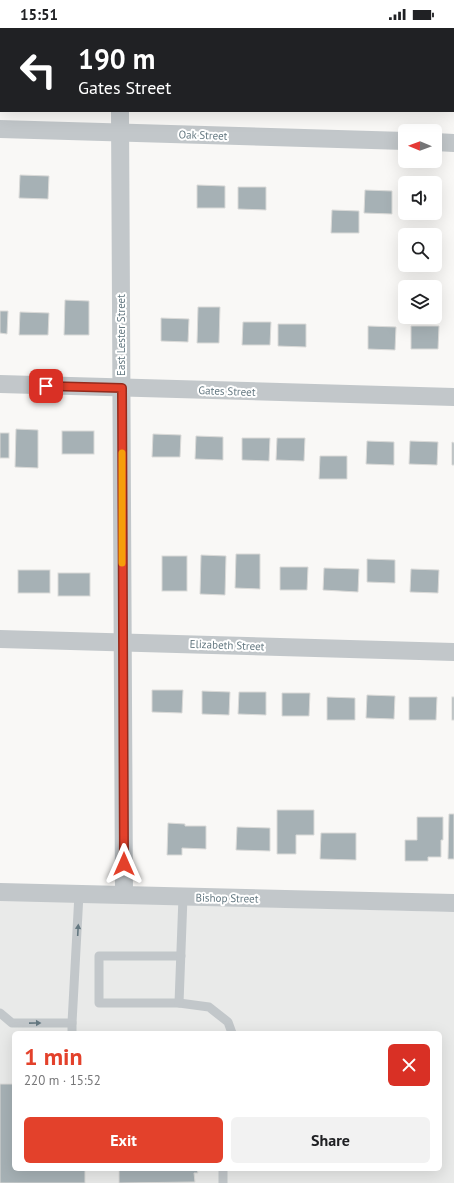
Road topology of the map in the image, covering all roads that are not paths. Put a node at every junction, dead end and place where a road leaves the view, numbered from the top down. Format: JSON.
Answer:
{"nodes":[{"id":1,"x":120,"y":112,"type":"edge"},
{"id":2,"x":0,"y":130,"type":"edge"},
{"id":3,"x":120,"y":133,"type":"junction"},
{"id":4,"x":398,"y":141,"type":"edge"},
{"id":5,"x":442,"y":142,"type":"edge"},
{"id":6,"x":454,"y":143,"type":"edge"},
{"id":7,"x":0,"y":384,"type":"edge"},
{"id":8,"x":122,"y":388,"type":"junction"},
{"id":9,"x":454,"y":397,"type":"edge"},
{"id":10,"x":0,"y":639,"type":"edge"},
{"id":11,"x":123,"y":642,"type":"junction"},
{"id":12,"x":454,"y":652,"type":"edge"},
{"id":13,"x":0,"y":892,"type":"edge"},
{"id":14,"x":80,"y":894,"type":"junction"},
{"id":15,"x":124,"y":895,"type":"junction"},
{"id":16,"x":183,"y":897,"type":"junction"},
{"id":17,"x":454,"y":903,"type":"edge"},
{"id":18,"x":181,"y":956,"type":"junction"},
{"id":19,"x":179,"y":1003,"type":"junction"},
{"id":20,"x":0,"y":1013,"type":"edge"},
{"id":21,"x":72,"y":1022,"type":"junction"},
{"id":22,"x":72,"y":1031,"type":"edge"},
{"id":23,"x":231,"y":1031,"type":"edge"},
{"id":24,"x":223,"y":1171,"type":"edge"},
{"id":25,"x":223,"y":1183,"type":"edge"}],
"edges":[{"from":1,"to":3,"type":"street","name":"East Lester Street"},
{"from":2,"to":3,"type":"street","name":"Oak Street"},
{"from":3,"to":4,"type":"street","name":"Oak Street"},
{"from":3,"to":8,"type":"street","name":"East Lester Street"},
{"from":5,"to":6,"type":"street"},
{"from":7,"to":8,"type":"street","name":"Gates Street"},
{"from":8,"to":9,"type":"street","name":"Gates Street"},
{"from":8,"to":11,"type":"street","name":"East Lester Street"},
{"from":10,"to":11,"type":"street","name":"Elizabeth Street"},
{"from":11,"to":12,"type":"street","name":"Elizabeth Street"},
{"from":11,"to":15,"type":"street","name":"East Lester Street"},
{"from":13,"to":14,"type":"street","name":"Bishop Street"},
{"from":14,"to":15,"type":"street","name":"Bishop Street"},
{"from":21,"to":14,"type":"lane","one_way":true},
{"from":15,"to":16,"type":"street","name":"Bishop Street"},
{"from":16,"to":17,"type":"street","name":"Bishop Street"},
{"from":16,"to":18,"type":"lane"},
{"from":18,"to":19,"type":"lane"},
{"from":18,"to":19,"type":"lane"},
{"from":19,"to":23,"type":"lane"},
{"from":20,"to":21,"type":"lane","one_way":true},
{"from":21,"to":22,"type":"lane"},
{"from":24,"to":25,"type":"lane"}]}
